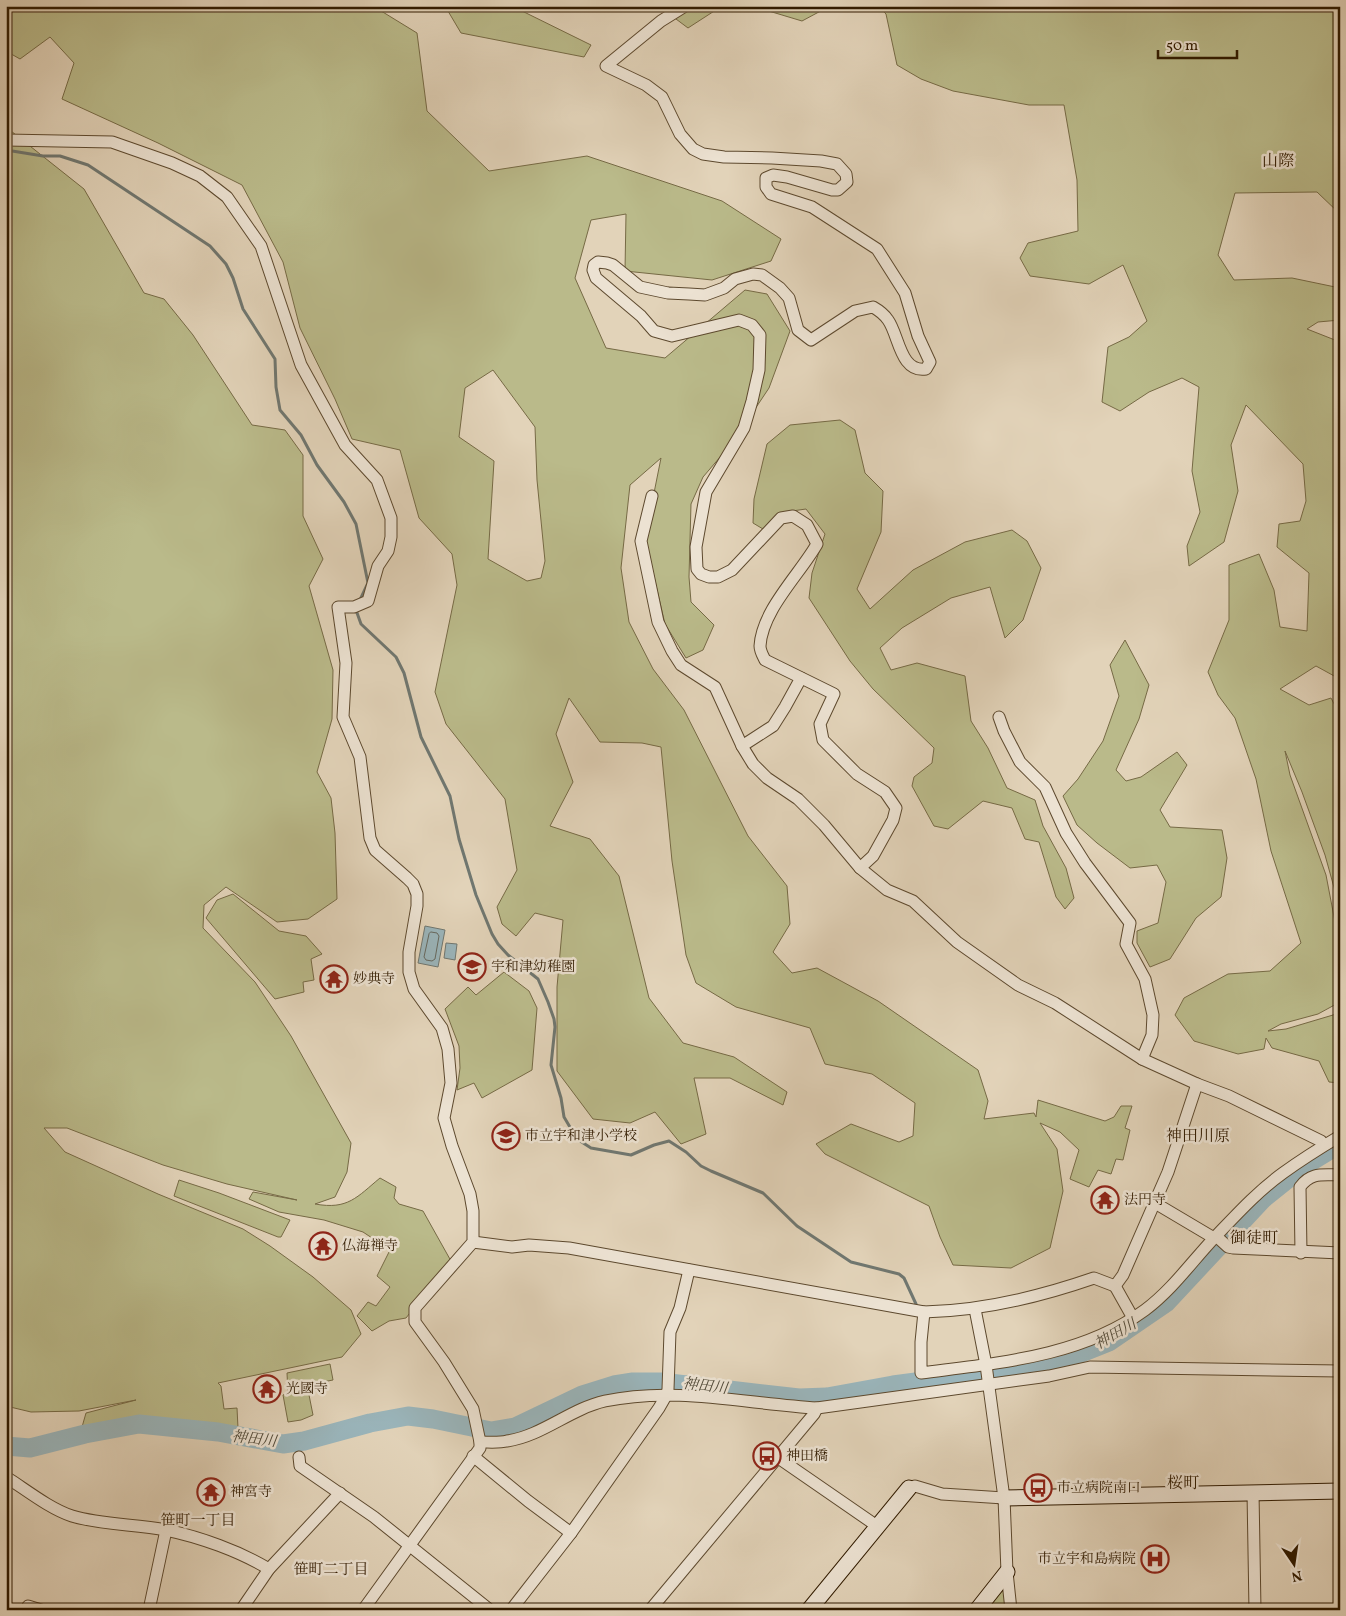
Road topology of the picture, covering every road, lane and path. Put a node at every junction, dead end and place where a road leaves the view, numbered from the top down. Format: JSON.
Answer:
{"nodes":[{"id":1,"x":685,"y":6,"type":"edge"},
{"id":2,"x":6,"y":140,"type":"edge"},
{"id":3,"x":652,"y":496,"type":"dead end"},
{"id":4,"x":801,"y":678,"type":"junction"},
{"id":5,"x":999,"y":717,"type":"dead end"},
{"id":6,"x":742,"y":746,"type":"junction"},
{"id":7,"x":860,"y":868,"type":"junction"},
{"id":8,"x":1142,"y":1059,"type":"junction"},
{"id":9,"x":1197,"y":1084,"type":"junction"},
{"id":10,"x":1340,"y":1136,"type":"edge"},
{"id":11,"x":1324,"y":1145,"type":"junction"},
{"id":12,"x":1340,"y":1175,"type":"edge"},
{"id":13,"x":1155,"y":1202,"type":"junction"},
{"id":14,"x":1216,"y":1237,"type":"junction"},
{"id":15,"x":473,"y":1242,"type":"junction"},
{"id":16,"x":1301,"y":1252,"type":"junction"},
{"id":17,"x":1340,"y":1253,"type":"edge"},
{"id":18,"x":689,"y":1270,"type":"junction"},
{"id":19,"x":1115,"y":1286,"type":"junction"},
{"id":20,"x":975,"y":1309,"type":"junction"},
{"id":21,"x":924,"y":1312,"type":"junction"},
{"id":22,"x":1133,"y":1318,"type":"junction"},
{"id":23,"x":986,"y":1366,"type":"junction"},
{"id":24,"x":1340,"y":1371,"type":"edge"},
{"id":25,"x":988,"y":1382,"type":"junction"},
{"id":26,"x":667,"y":1387,"type":"junction"},
{"id":27,"x":817,"y":1408,"type":"junction"},
{"id":28,"x":480,"y":1439,"type":"junction"},
{"id":29,"x":473,"y":1456,"type":"junction"},
{"id":30,"x":299,"y":1457,"type":"dead end"},
{"id":31,"x":777,"y":1457,"type":"junction"},
{"id":32,"x":6,"y":1477,"type":"edge"},
{"id":33,"x":910,"y":1488,"type":"joint"},
{"id":34,"x":1340,"y":1491,"type":"edge"},
{"id":35,"x":1253,"y":1492,"type":"junction"},
{"id":36,"x":340,"y":1493,"type":"junction"},
{"id":37,"x":1004,"y":1498,"type":"junction"},
{"id":38,"x":877,"y":1526,"type":"junction"},
{"id":39,"x":166,"y":1530,"type":"junction"},
{"id":40,"x":571,"y":1533,"type":"junction"},
{"id":41,"x":410,"y":1544,"type":"junction"},
{"id":42,"x":269,"y":1569,"type":"junction"},
{"id":43,"x":1007,"y":1572,"type":"junction"},
{"id":44,"x":27,"y":1610,"type":"edge"},
{"id":45,"x":41,"y":1610,"type":"edge"},
{"id":46,"x":149,"y":1610,"type":"edge"},
{"id":47,"x":241,"y":1610,"type":"edge"},
{"id":48,"x":363,"y":1610,"type":"edge"},
{"id":49,"x":490,"y":1610,"type":"edge"},
{"id":50,"x":511,"y":1610,"type":"edge"},
{"id":51,"x":650,"y":1610,"type":"edge"},
{"id":52,"x":809,"y":1610,"type":"edge"},
{"id":53,"x":977,"y":1610,"type":"edge"},
{"id":54,"x":1010,"y":1610,"type":"edge"},
{"id":55,"x":1255,"y":1610,"type":"edge"}],
"edges":[{"from":1,"to":4,"type":"street"},
{"from":2,"to":15,"type":"street"},
{"from":3,"to":6,"type":"street"},
{"from":4,"to":6,"type":"street"},
{"from":4,"to":7,"type":"street"},
{"from":5,"to":8,"type":"street"},
{"from":6,"to":7,"type":"street"},
{"from":7,"to":8,"type":"street"},
{"from":8,"to":9,"type":"street"},
{"from":9,"to":11,"type":"street"},
{"from":9,"to":13,"type":"street"},
{"from":10,"to":11,"type":"street"},
{"from":11,"to":14,"type":"street"},
{"from":12,"to":16,"type":"street"},
{"from":13,"to":14,"type":"street"},
{"from":13,"to":19,"type":"street"},
{"from":14,"to":16,"type":"street"},
{"from":14,"to":22,"type":"street"},
{"from":15,"to":18,"type":"street"},
{"from":15,"to":28,"type":"street"},
{"from":16,"to":17,"type":"street"},
{"from":18,"to":21,"type":"street"},
{"from":18,"to":26,"type":"street"},
{"from":19,"to":20,"type":"street"},
{"from":19,"to":22,"type":"street"},
{"from":20,"to":21,"type":"street"},
{"from":20,"to":23,"type":"street"},
{"from":21,"to":23,"type":"street"},
{"from":22,"to":23,"type":"street"},
{"from":23,"to":25,"type":"street"},
{"from":24,"to":25,"type":"street"},
{"from":25,"to":27,"type":"street"},
{"from":25,"to":37,"type":"street"},
{"from":26,"to":27,"type":"street"},
{"from":26,"to":28,"type":"street"},
{"from":26,"to":40,"type":"street"},
{"from":27,"to":31,"type":"street"},
{"from":28,"to":29,"type":"street"},
{"from":29,"to":40,"type":"street"},
{"from":29,"to":41,"type":"street"},
{"from":30,"to":36,"type":"street"},
{"from":31,"to":38,"type":"street"},
{"from":31,"to":51,"type":"street"},
{"from":32,"to":39,"type":"street"},
{"from":33,"to":37,"type":"street"},
{"from":33,"to":38,"type":"street"},
{"from":34,"to":35,"type":"street"},
{"from":35,"to":37,"type":"street"},
{"from":35,"to":55,"type":"street"},
{"from":36,"to":41,"type":"street"},
{"from":36,"to":42,"type":"street"},
{"from":37,"to":43,"type":"street"},
{"from":38,"to":52,"type":"street"},
{"from":39,"to":42,"type":"street"},
{"from":39,"to":46,"type":"street"},
{"from":40,"to":50,"type":"street"},
{"from":41,"to":48,"type":"street"},
{"from":41,"to":49,"type":"street"},
{"from":42,"to":47,"type":"street"},
{"from":43,"to":53,"type":"street"},
{"from":43,"to":54,"type":"street"},
{"from":44,"to":45,"type":"street"}]}
